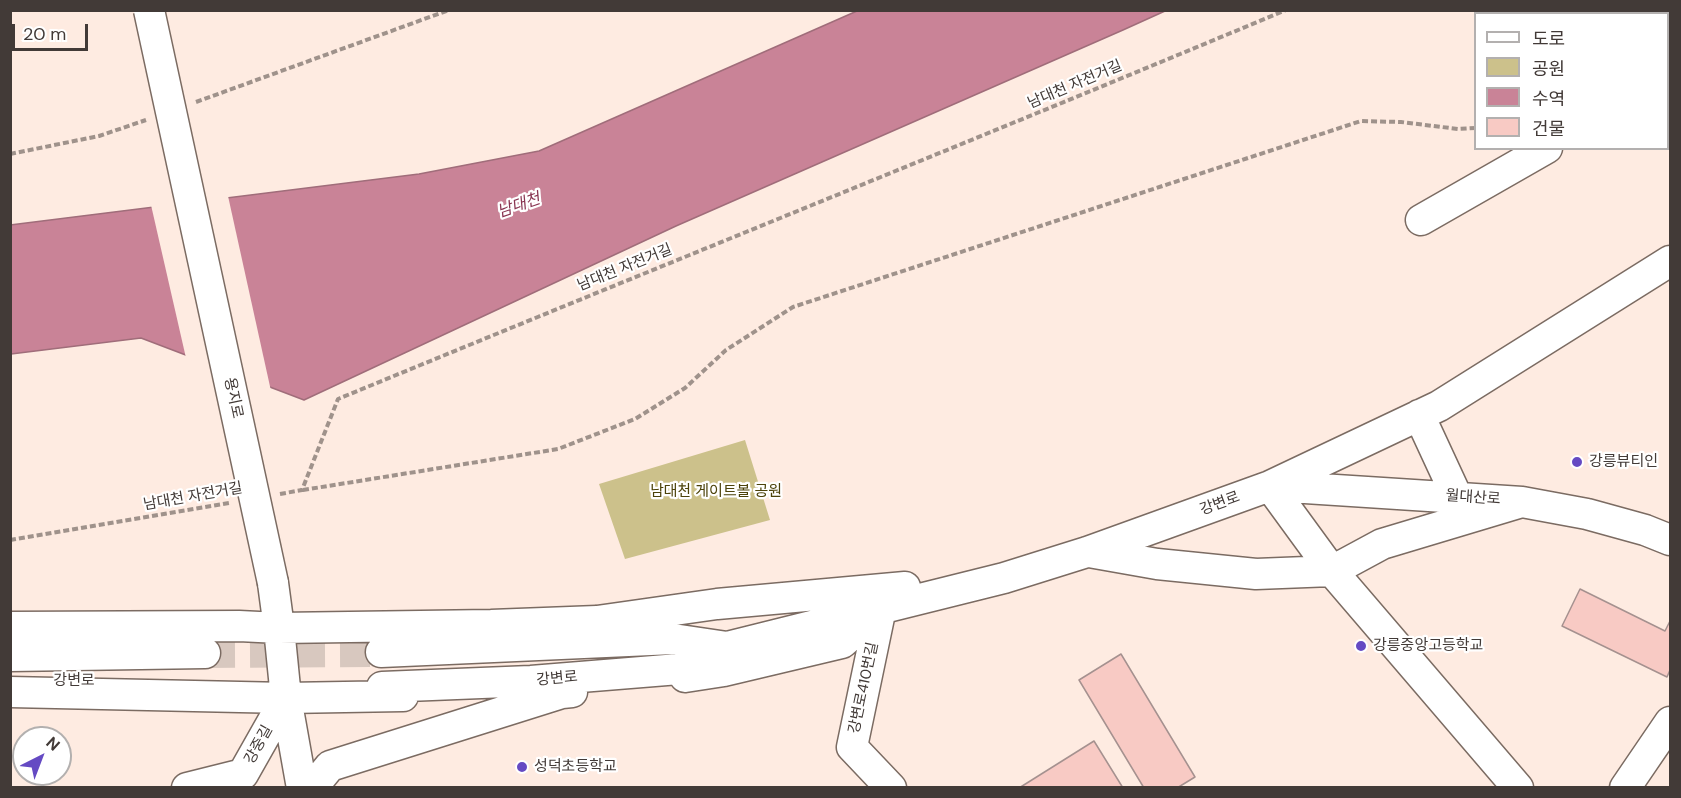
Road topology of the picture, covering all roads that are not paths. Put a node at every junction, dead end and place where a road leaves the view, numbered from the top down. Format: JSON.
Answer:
{"nodes":[{"id":1,"x":149,"y":10,"type":"edge"},
{"id":2,"x":1544,"y":150,"type":"edge"},
{"id":3,"x":1421,"y":220,"type":"dead end"},
{"id":4,"x":1671,"y":261,"type":"edge"},
{"id":5,"x":1419,"y":415,"type":"junction"},
{"id":6,"x":1270,"y":486,"type":"junction"},
{"id":7,"x":1457,"y":497,"type":"junction"},
{"id":8,"x":1522,"y":502,"type":"junction"},
{"id":9,"x":1671,"y":540,"type":"edge"},
{"id":10,"x":1087,"y":552,"type":"junction"},
{"id":11,"x":1332,"y":571,"type":"junction"},
{"id":12,"x":1004,"y":578,"type":"junction"},
{"id":13,"x":881,"y":608,"type":"junction"},
{"id":14,"x":10,"y":627,"type":"edge"},
{"id":15,"x":279,"y":628,"type":"junction"},
{"id":16,"x":727,"y":647,"type":"junction"},
{"id":17,"x":381,"y":652,"type":"tunnel mouth"},
{"id":18,"x":205,"y":653,"type":"tunnel mouth"},
{"id":19,"x":10,"y":656,"type":"edge"},
{"id":20,"x":10,"y":681,"type":"edge"},
{"id":21,"x":209,"y":682,"type":"tunnel mouth"},
{"id":22,"x":382,"y":687,"type":"dead end"},
{"id":23,"x":10,"y":692,"type":"edge"},
{"id":24,"x":562,"y":693,"type":"junction"},
{"id":25,"x":286,"y":698,"type":"junction"},
{"id":26,"x":1671,"y":722,"type":"edge"},
{"id":27,"x":187,"y":788,"type":"edge"},
{"id":28,"x":302,"y":788,"type":"edge"},
{"id":29,"x":312,"y":788,"type":"edge"},
{"id":30,"x":891,"y":788,"type":"edge"},
{"id":31,"x":1518,"y":788,"type":"edge"},
{"id":32,"x":1625,"y":788,"type":"edge"}],
"edges":[{"from":1,"to":15,"type":"street","name":"용지로","bridge":true},
{"from":2,"to":3,"type":"street"},
{"from":4,"to":5,"type":"street","name":"강변로"},
{"from":5,"to":6,"type":"street","name":"강변로"},
{"from":5,"to":7,"type":"street"},
{"from":6,"to":7,"type":"street","name":"월대산로"},
{"from":6,"to":10,"type":"street","name":"강변로"},
{"from":6,"to":11,"type":"street"},
{"from":7,"to":8,"type":"street","name":"월대산로"},
{"from":8,"to":9,"type":"street","name":"월대산로"},
{"from":8,"to":11,"type":"street"},
{"from":10,"to":11,"type":"street"},
{"from":10,"to":12,"type":"street","name":"강변로"},
{"from":11,"to":31,"type":"street"},
{"from":12,"to":13,"type":"street","name":"강변로"},
{"from":12,"to":15,"type":"street"},
{"from":13,"to":16,"type":"street","name":"강변로"},
{"from":13,"to":24,"type":"street"},
{"from":13,"to":30,"type":"street","name":"강변로410번길"},
{"from":14,"to":15,"type":"street"},
{"from":15,"to":25,"type":"street","name":"용지로"},
{"from":16,"to":17,"type":"street","name":"강변로"},
{"from":16,"to":22,"type":"street","name":"강변로"},
{"from":18,"to":19,"type":"street","name":"강변로"},
{"from":20,"to":21,"type":"street","name":"강변로"},
{"from":23,"to":25,"type":"street"},
{"from":24,"to":25,"type":"street"},
{"from":24,"to":29,"type":"street"},
{"from":25,"to":27,"type":"street","name":"강중길"},
{"from":25,"to":28,"type":"street","name":"용지로"},
{"from":26,"to":32,"type":"street"}]}
